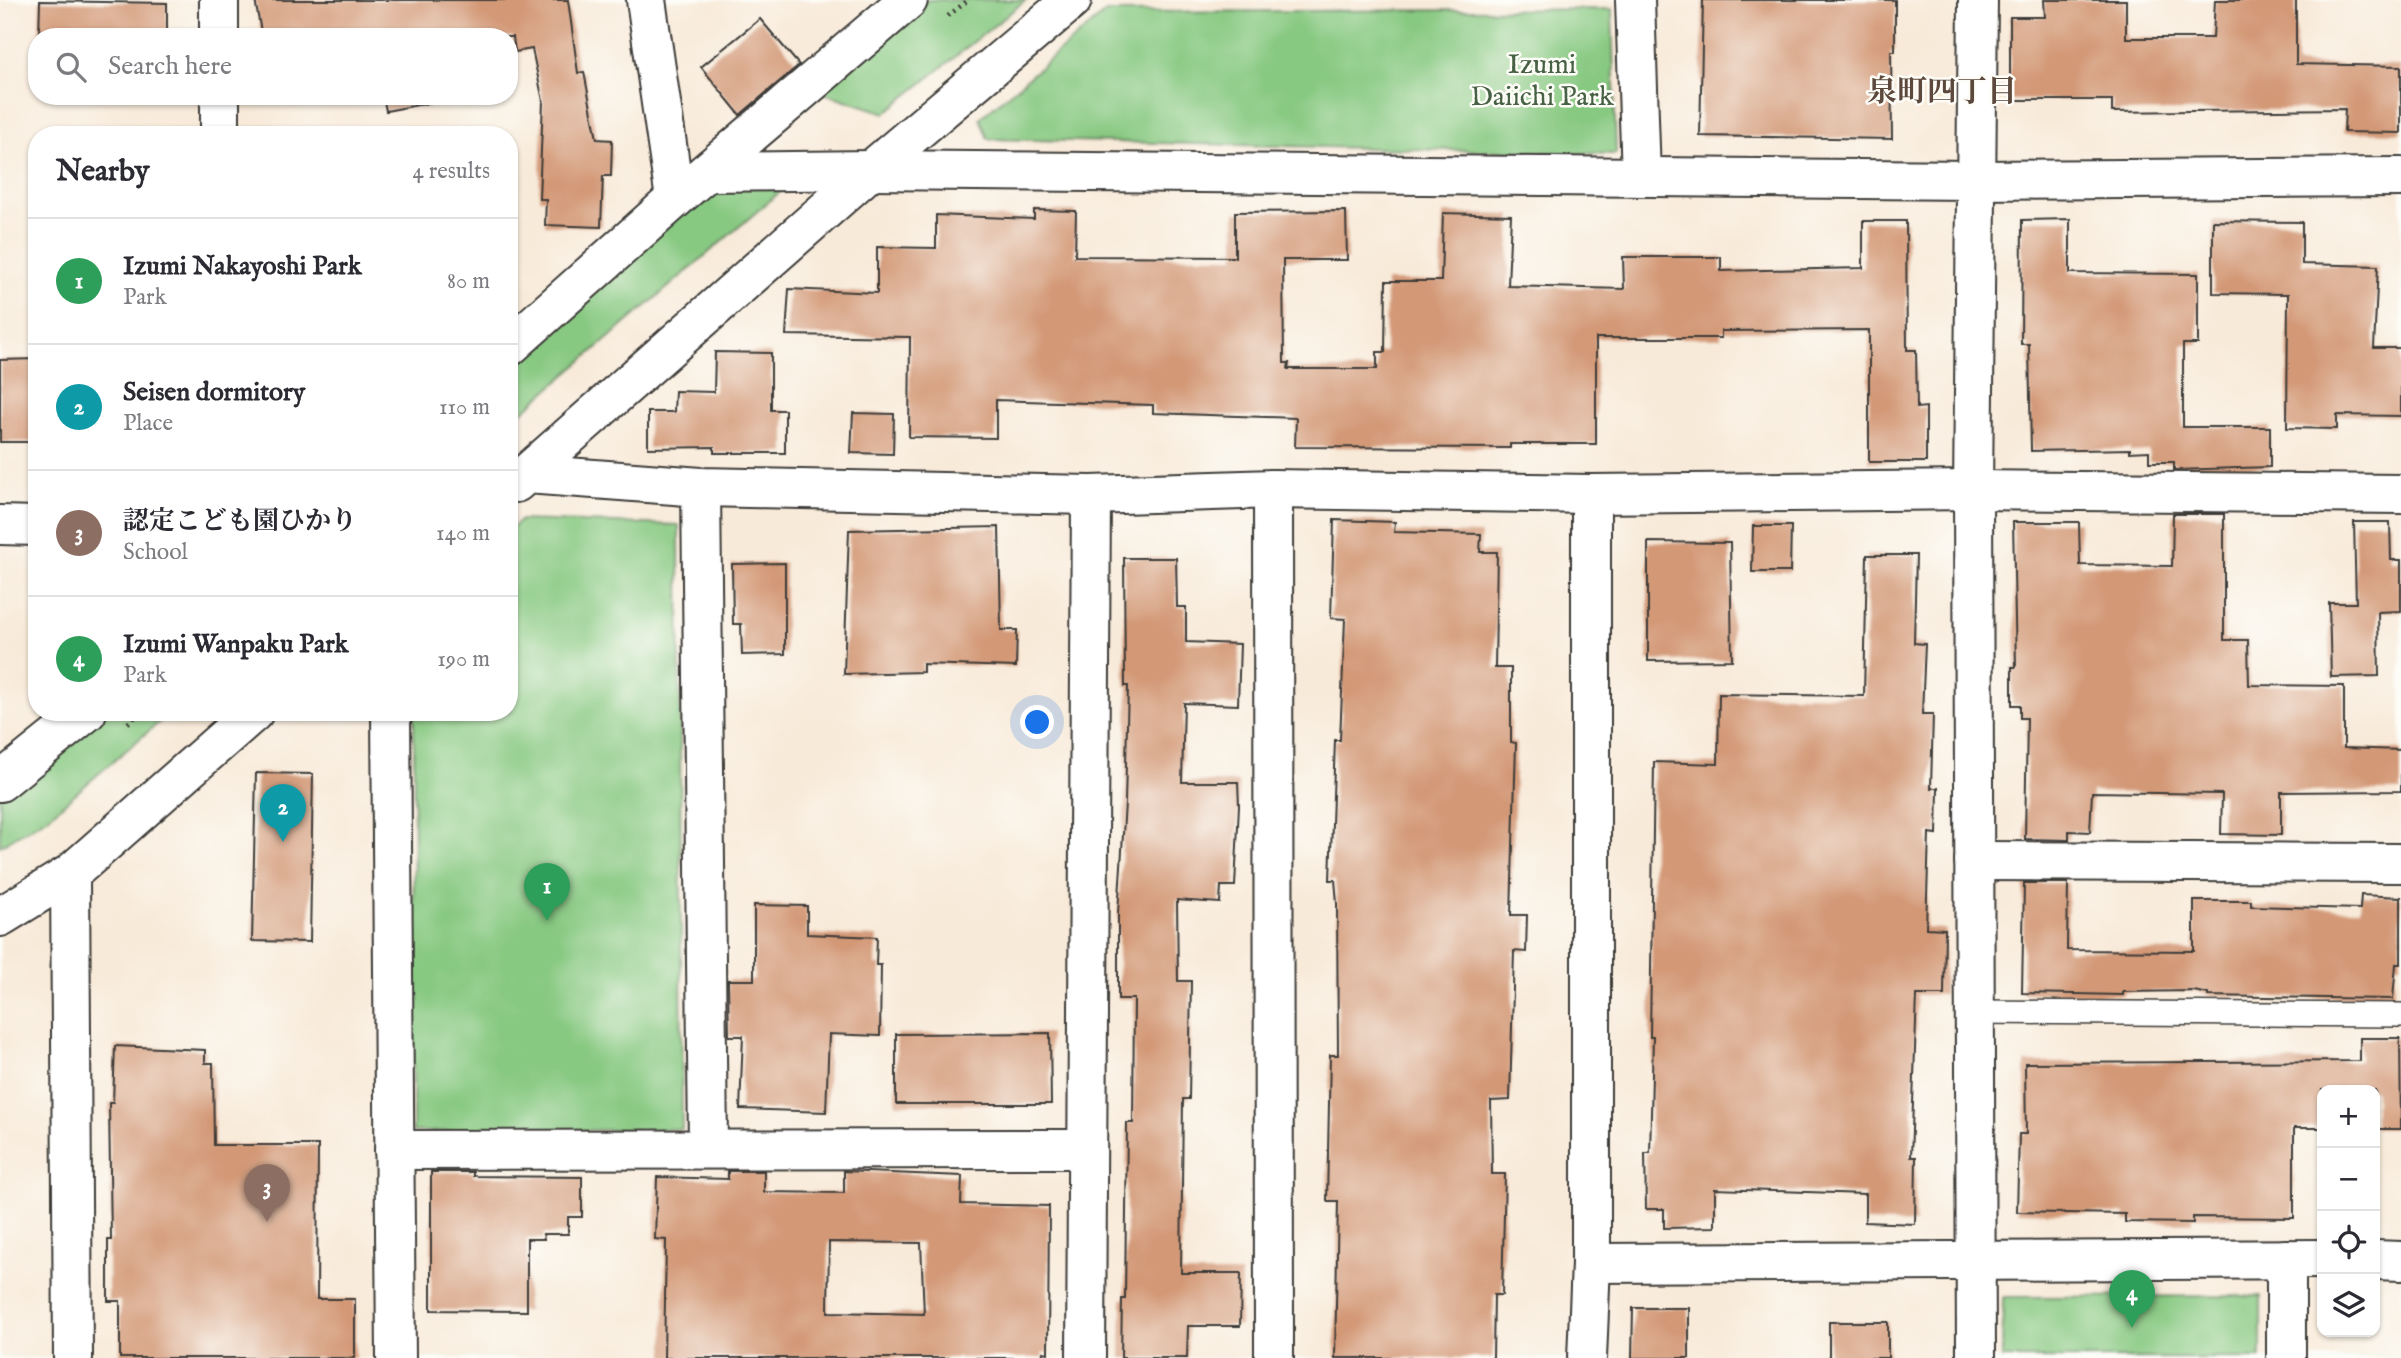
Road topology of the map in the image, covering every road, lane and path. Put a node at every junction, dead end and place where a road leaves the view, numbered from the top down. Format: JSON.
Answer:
{"nodes":[{"id":1,"x":219,"y":0,"type":"edge"},
{"id":2,"x":646,"y":0,"type":"edge"},
{"id":3,"x":908,"y":0,"type":"edge"},
{"id":4,"x":1072,"y":0,"type":"edge"},
{"id":5,"x":1635,"y":0,"type":"edge"},
{"id":6,"x":1978,"y":0,"type":"edge"},
{"id":7,"x":219,"y":28,"type":"edge"},
{"id":8,"x":220,"y":105,"type":"edge"},
{"id":9,"x":220,"y":126,"type":"edge"},
{"id":10,"x":871,"y":170,"type":"junction"},
{"id":11,"x":707,"y":172,"type":"junction"},
{"id":12,"x":1641,"y":177,"type":"junction"},
{"id":13,"x":2401,"y":177,"type":"edge"},
{"id":14,"x":1975,"y":180,"type":"junction"},
{"id":15,"x":676,"y":199,"type":"junction"},
{"id":16,"x":518,"y":339,"type":"edge"},
{"id":17,"x":518,"y":482,"type":"edge"},
{"id":18,"x":701,"y":487,"type":"junction"},
{"id":19,"x":1273,"y":489,"type":"junction"},
{"id":20,"x":1973,"y":491,"type":"junction"},
{"id":21,"x":1591,"y":494,"type":"junction"},
{"id":22,"x":2401,"y":494,"type":"edge"},
{"id":23,"x":1091,"y":495,"type":"junction"},
{"id":24,"x":0,"y":525,"type":"edge"},
{"id":25,"x":28,"y":526,"type":"edge"},
{"id":26,"x":77,"y":721,"type":"edge"},
{"id":27,"x":244,"y":721,"type":"edge"},
{"id":28,"x":391,"y":721,"type":"edge"},
{"id":29,"x":0,"y":782,"type":"edge"},
{"id":30,"x":1974,"y":861,"type":"junction"},
{"id":31,"x":2401,"y":863,"type":"edge"},
{"id":32,"x":70,"y":874,"type":"junction"},
{"id":33,"x":0,"y":917,"type":"edge"},
{"id":34,"x":1975,"y":1012,"type":"junction"},
{"id":35,"x":2401,"y":1015,"type":"edge"},
{"id":36,"x":708,"y":1147,"type":"junction"},
{"id":37,"x":1086,"y":1149,"type":"junction"},
{"id":38,"x":394,"y":1150,"type":"junction"},
{"id":39,"x":2304,"y":1259,"type":"edge"},
{"id":40,"x":2380,"y":1260,"type":"edge"},
{"id":41,"x":2401,"y":1261,"type":"edge"},
{"id":42,"x":1591,"y":1263,"type":"junction"},
{"id":43,"x":1977,"y":1263,"type":"junction"},
{"id":44,"x":74,"y":1358,"type":"edge"},
{"id":45,"x":396,"y":1358,"type":"edge"},
{"id":46,"x":1086,"y":1358,"type":"edge"},
{"id":47,"x":1274,"y":1358,"type":"edge"},
{"id":48,"x":1587,"y":1358,"type":"edge"},
{"id":49,"x":1976,"y":1358,"type":"edge"},
{"id":50,"x":2286,"y":1358,"type":"edge"}],
"edges":[{"from":1,"to":7,"type":"street"},
{"from":2,"to":15,"type":"street"},
{"from":3,"to":11,"type":"street"},
{"from":4,"to":10,"type":"street"},
{"from":5,"to":12,"type":"street"},
{"from":6,"to":14,"type":"street"},
{"from":8,"to":9,"type":"street"},
{"from":10,"to":11,"type":"street"},
{"from":10,"to":12,"type":"street"},
{"from":10,"to":17,"type":"street"},
{"from":11,"to":15,"type":"street"},
{"from":12,"to":14,"type":"street"},
{"from":13,"to":14,"type":"street"},
{"from":14,"to":20,"type":"street"},
{"from":15,"to":16,"type":"street"},
{"from":17,"to":18,"type":"street"},
{"from":18,"to":23,"type":"street"},
{"from":18,"to":36,"type":"street"},
{"from":19,"to":21,"type":"street"},
{"from":19,"to":23,"type":"street"},
{"from":19,"to":47,"type":"street"},
{"from":20,"to":21,"type":"street"},
{"from":20,"to":22,"type":"street"},
{"from":20,"to":30,"type":"street"},
{"from":21,"to":42,"type":"street"},
{"from":23,"to":37,"type":"street"},
{"from":24,"to":25,"type":"street"},
{"from":26,"to":29,"type":"street"},
{"from":27,"to":32,"type":"street"},
{"from":28,"to":38,"type":"street"},
{"from":30,"to":31,"type":"street"},
{"from":30,"to":34,"type":"street"},
{"from":32,"to":33,"type":"street"},
{"from":32,"to":44,"type":"street"},
{"from":34,"to":35,"type":"lane"},
{"from":34,"to":43,"type":"street"},
{"from":36,"to":37,"type":"street"},
{"from":36,"to":38,"type":"street"},
{"from":37,"to":46,"type":"street"},
{"from":38,"to":45,"type":"street"},
{"from":39,"to":43,"type":"street"},
{"from":39,"to":50,"type":"street"},
{"from":40,"to":41,"type":"street"},
{"from":42,"to":43,"type":"street"},
{"from":42,"to":48,"type":"street"},
{"from":43,"to":49,"type":"street"}]}
